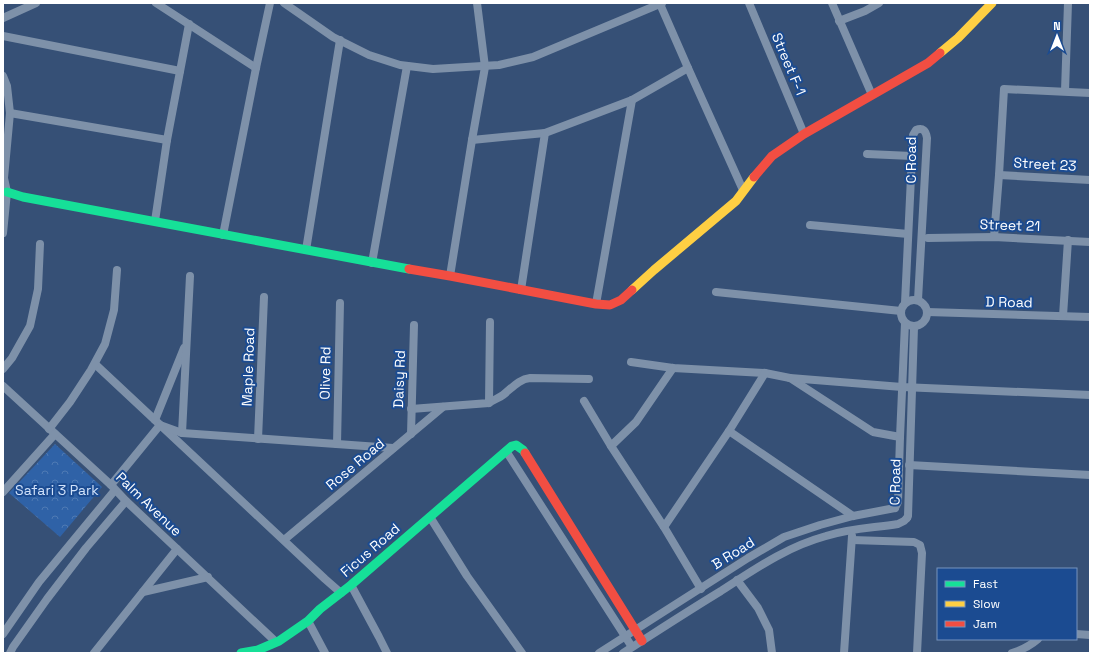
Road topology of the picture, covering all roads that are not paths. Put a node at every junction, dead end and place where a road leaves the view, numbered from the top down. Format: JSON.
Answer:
{"nodes":[{"id":1,"x":36,"y":3,"type":"edge"},
{"id":2,"x":156,"y":3,"type":"edge"},
{"id":3,"x":270,"y":3,"type":"edge"},
{"id":4,"x":284,"y":3,"type":"edge"},
{"id":5,"x":477,"y":3,"type":"edge"},
{"id":6,"x":661,"y":3,"type":"edge"},
{"id":7,"x":749,"y":3,"type":"edge"},
{"id":8,"x":832,"y":3,"type":"edge"},
{"id":9,"x":879,"y":3,"type":"edge"},
{"id":10,"x":992,"y":3,"type":"edge"},
{"id":11,"x":1068,"y":3,"type":"edge"},
{"id":12,"x":3,"y":18,"type":"edge"},
{"id":13,"x":839,"y":21,"type":"junction"},
{"id":14,"x":189,"y":24,"type":"junction"},
{"id":15,"x":3,"y":36,"type":"edge"},
{"id":16,"x":340,"y":40,"type":"junction"},
{"id":17,"x":407,"y":66,"type":"junction"},
{"id":18,"x":485,"y":67,"type":"junction"},
{"id":19,"x":256,"y":68,"type":"junction"},
{"id":20,"x":688,"y":68,"type":"junction"},
{"id":21,"x":180,"y":70,"type":"junction"},
{"id":22,"x":3,"y":76,"type":"edge"},
{"id":23,"x":1065,"y":91,"type":"junction"},
{"id":24,"x":1090,"y":93,"type":"edge"},
{"id":25,"x":872,"y":95,"type":"junction"},
{"id":26,"x":632,"y":100,"type":"junction"},
{"id":27,"x":10,"y":113,"type":"junction"},
{"id":28,"x":545,"y":133,"type":"junction"},
{"id":29,"x":804,"y":134,"type":"junction"},
{"id":30,"x":167,"y":140,"type":"junction"},
{"id":31,"x":472,"y":140,"type":"junction"},
{"id":32,"x":867,"y":154,"type":"dead end"},
{"id":33,"x":912,"y":156,"type":"junction"},
{"id":34,"x":1000,"y":175,"type":"junction"},
{"id":35,"x":1090,"y":180,"type":"edge"},
{"id":36,"x":743,"y":190,"type":"junction"},
{"id":37,"x":7,"y":192,"type":"junction"},
{"id":38,"x":155,"y":221,"type":"junction"},
{"id":39,"x":810,"y":226,"type":"dead end"},
{"id":40,"x":3,"y":233,"type":"edge"},
{"id":41,"x":908,"y":234,"type":"junction"},
{"id":42,"x":224,"y":235,"type":"junction"},
{"id":43,"x":994,"y":237,"type":"junction"},
{"id":44,"x":928,"y":238,"type":"dead end"},
{"id":45,"x":1068,"y":240,"type":"junction"},
{"id":46,"x":1090,"y":242,"type":"edge"},
{"id":47,"x":40,"y":244,"type":"dead end"},
{"id":48,"x":306,"y":250,"type":"junction"},
{"id":49,"x":372,"y":263,"type":"junction"},
{"id":50,"x":117,"y":270,"type":"dead end"},
{"id":51,"x":190,"y":276,"type":"dead end"},
{"id":52,"x":450,"y":276,"type":"junction"},
{"id":53,"x":521,"y":290,"type":"junction"},
{"id":54,"x":716,"y":292,"type":"dead end"},
{"id":55,"x":264,"y":297,"type":"dead end"},
{"id":56,"x":918,"y":300,"type":"junction"},
{"id":57,"x":340,"y":303,"type":"dead end"},
{"id":58,"x":905,"y":303,"type":"junction"},
{"id":59,"x":596,"y":304,"type":"junction"},
{"id":60,"x":901,"y":311,"type":"junction"},
{"id":61,"x":927,"y":312,"type":"junction"},
{"id":62,"x":1063,"y":316,"type":"junction"},
{"id":63,"x":1090,"y":317,"type":"edge"},
{"id":64,"x":490,"y":322,"type":"dead end"},
{"id":65,"x":905,"y":323,"type":"junction"},
{"id":66,"x":414,"y":325,"type":"dead end"},
{"id":67,"x":914,"y":326,"type":"junction"},
{"id":68,"x":187,"y":342,"type":"junction"},
{"id":69,"x":631,"y":362,"type":"dead end"},
{"id":70,"x":95,"y":364,"type":"junction"},
{"id":71,"x":673,"y":368,"type":"junction"},
{"id":72,"x":3,"y":369,"type":"edge"},
{"id":73,"x":765,"y":373,"type":"junction"},
{"id":74,"x":790,"y":378,"type":"junction"},
{"id":75,"x":589,"y":379,"type":"dead end"},
{"id":76,"x":3,"y":386,"type":"edge"},
{"id":77,"x":902,"y":387,"type":"junction"},
{"id":78,"x":912,"y":387,"type":"junction"},
{"id":79,"x":1090,"y":395,"type":"edge"},
{"id":80,"x":584,"y":401,"type":"dead end"},
{"id":81,"x":489,"y":403,"type":"junction"},
{"id":82,"x":443,"y":407,"type":"junction"},
{"id":83,"x":411,"y":409,"type":"junction"},
{"id":84,"x":158,"y":422,"type":"junction"},
{"id":85,"x":729,"y":431,"type":"junction"},
{"id":86,"x":52,"y":432,"type":"junction"},
{"id":87,"x":182,"y":433,"type":"junction"},
{"id":88,"x":411,"y":434,"type":"junction"},
{"id":89,"x":900,"y":437,"type":"junction"},
{"id":90,"x":258,"y":439,"type":"junction"},
{"id":91,"x":337,"y":444,"type":"junction"},
{"id":92,"x":611,"y":446,"type":"junction"},
{"id":93,"x":393,"y":448,"type":"junction"},
{"id":94,"x":506,"y":451,"type":"junction"},
{"id":95,"x":909,"y":465,"type":"junction"},
{"id":96,"x":1090,"y":475,"type":"edge"},
{"id":97,"x":113,"y":487,"type":"junction"},
{"id":98,"x":3,"y":492,"type":"edge"},
{"id":99,"x":126,"y":501,"type":"junction"},
{"id":100,"x":895,"y":508,"type":"junction"},
{"id":101,"x":853,"y":516,"type":"junction"},
{"id":102,"x":430,"y":517,"type":"junction"},
{"id":103,"x":907,"y":518,"type":"junction"},
{"id":104,"x":664,"y":527,"type":"junction"},
{"id":105,"x":852,"y":529,"type":"junction"},
{"id":106,"x":284,"y":540,"type":"junction"},
{"id":107,"x":852,"y":540,"type":"junction"},
{"id":108,"x":178,"y":549,"type":"junction"},
{"id":109,"x":208,"y":577,"type":"junction"},
{"id":110,"x":737,"y":580,"type":"junction"},
{"id":111,"x":351,"y":585,"type":"junction"},
{"id":112,"x":701,"y":589,"type":"junction"},
{"id":113,"x":143,"y":592,"type":"junction"},
{"id":114,"x":341,"y":593,"type":"junction"},
{"id":115,"x":308,"y":621,"type":"junction"},
{"id":116,"x":4,"y":630,"type":"edge"},
{"id":117,"x":635,"y":630,"type":"junction"},
{"id":118,"x":1077,"y":634,"type":"edge"},
{"id":119,"x":1090,"y":636,"type":"edge"},
{"id":120,"x":626,"y":637,"type":"junction"},
{"id":121,"x":1037,"y":640,"type":"edge"},
{"id":122,"x":642,"y":641,"type":"junction"},
{"id":123,"x":276,"y":642,"type":"junction"},
{"id":124,"x":632,"y":647,"type":"junction"},
{"id":125,"x":10,"y":653,"type":"edge"},
{"id":126,"x":94,"y":653,"type":"edge"},
{"id":127,"x":241,"y":653,"type":"edge"},
{"id":128,"x":325,"y":653,"type":"edge"},
{"id":129,"x":387,"y":653,"type":"edge"},
{"id":130,"x":522,"y":653,"type":"edge"},
{"id":131,"x":599,"y":653,"type":"edge"},
{"id":132,"x":623,"y":653,"type":"edge"},
{"id":133,"x":772,"y":653,"type":"edge"},
{"id":134,"x":844,"y":653,"type":"edge"},
{"id":135,"x":917,"y":653,"type":"edge"},
{"id":136,"x":1012,"y":653,"type":"edge"}],
"edges":[{"from":1,"to":12,"type":"street"},
{"from":2,"to":14,"type":"street"},
{"from":3,"to":19,"type":"street"},
{"from":4,"to":16,"type":"street"},
{"from":5,"to":18,"type":"street"},
{"from":6,"to":18,"type":"street"},
{"from":6,"to":20,"type":"street"},
{"from":7,"to":29,"type":"street","name":"Street F-1"},
{"from":8,"to":13,"type":"street"},
{"from":9,"to":13,"type":"street"},
{"from":10,"to":25,"type":"street"},
{"from":11,"to":23,"type":"street"},
{"from":13,"to":25,"type":"street"},
{"from":14,"to":19,"type":"street"},
{"from":14,"to":21,"type":"street"},
{"from":15,"to":21,"type":"street"},
{"from":16,"to":17,"type":"street"},
{"from":16,"to":48,"type":"street"},
{"from":17,"to":18,"type":"street"},
{"from":17,"to":49,"type":"street"},
{"from":18,"to":31,"type":"street"},
{"from":19,"to":42,"type":"street"},
{"from":20,"to":26,"type":"street"},
{"from":20,"to":36,"type":"street"},
{"from":21,"to":30,"type":"street"},
{"from":22,"to":27,"type":"street"},
{"from":23,"to":24,"type":"street"},
{"from":23,"to":34,"type":"street"},
{"from":25,"to":29,"type":"street"},
{"from":26,"to":28,"type":"street"},
{"from":26,"to":59,"type":"street"},
{"from":27,"to":30,"type":"street"},
{"from":27,"to":37,"type":"street"},
{"from":28,"to":31,"type":"street"},
{"from":28,"to":53,"type":"street"},
{"from":29,"to":36,"type":"street"},
{"from":30,"to":38,"type":"street"},
{"from":31,"to":52,"type":"street"},
{"from":32,"to":33,"type":"street"},
{"from":33,"to":41,"type":"street","name":"C Road"},
{"from":33,"to":56,"type":"street","name":"C Road"},
{"from":34,"to":35,"type":"street","name":"Street 23"},
{"from":34,"to":43,"type":"street"},
{"from":36,"to":59,"type":"street"},
{"from":37,"to":38,"type":"street"},
{"from":37,"to":40,"type":"street"},
{"from":38,"to":42,"type":"street"},
{"from":39,"to":41,"type":"street"},
{"from":41,"to":58,"type":"street","name":"C Road"},
{"from":42,"to":48,"type":"street"},
{"from":43,"to":44,"type":"street","name":"Street 21"},
{"from":43,"to":45,"type":"street","name":"Street 21"},
{"from":45,"to":46,"type":"street","name":"Street 21"},
{"from":45,"to":62,"type":"street"},
{"from":47,"to":72,"type":"street"},
{"from":48,"to":49,"type":"street"},
{"from":49,"to":52,"type":"street"},
{"from":50,"to":70,"type":"street"},
{"from":51,"to":68,"type":"street"},
{"from":52,"to":53,"type":"street"},
{"from":53,"to":59,"type":"street"},
{"from":54,"to":60,"type":"street"},
{"from":55,"to":90,"type":"street","name":"Maple Road"},
{"from":56,"to":58,"type":"street"},
{"from":56,"to":61,"type":"street"},
{"from":57,"to":91,"type":"street","name":"Olive Rd"},
{"from":58,"to":60,"type":"street"},
{"from":60,"to":65,"type":"street"},
{"from":61,"to":62,"type":"street","name":"D Road"},
{"from":61,"to":67,"type":"street"},
{"from":62,"to":63,"type":"street","name":"D Road"},
{"from":64,"to":81,"type":"street"},
{"from":65,"to":67,"type":"street"},
{"from":65,"to":77,"type":"street","name":"C Road"},
{"from":66,"to":83,"type":"street","name":"Daisy Rd"},
{"from":67,"to":78,"type":"street","name":"C Road"},
{"from":68,"to":84,"type":"street"},
{"from":68,"to":87,"type":"street"},
{"from":69,"to":71,"type":"street"},
{"from":70,"to":84,"type":"street"},
{"from":70,"to":86,"type":"street"},
{"from":71,"to":73,"type":"street"},
{"from":71,"to":92,"type":"street"},
{"from":73,"to":74,"type":"street"},
{"from":73,"to":85,"type":"street"},
{"from":74,"to":77,"type":"street"},
{"from":74,"to":89,"type":"street"},
{"from":75,"to":81,"type":"street"},
{"from":76,"to":86,"type":"street","name":"Palm Avenue"},
{"from":77,"to":78,"type":"street"},
{"from":77,"to":89,"type":"street","name":"C Road"},
{"from":78,"to":79,"type":"street"},
{"from":78,"to":95,"type":"street","name":"C Road"},
{"from":80,"to":92,"type":"street"},
{"from":81,"to":82,"type":"street"},
{"from":82,"to":83,"type":"street"},
{"from":82,"to":88,"type":"street","name":"Rose Road"},
{"from":83,"to":88,"type":"street","name":"Daisy Rd"},
{"from":84,"to":87,"type":"street"},
{"from":84,"to":97,"type":"street"},
{"from":84,"to":106,"type":"street"},
{"from":85,"to":101,"type":"street"},
{"from":85,"to":104,"type":"street"},
{"from":86,"to":97,"type":"street","name":"Palm Avenue"},
{"from":86,"to":98,"type":"street"},
{"from":87,"to":90,"type":"street"},
{"from":88,"to":93,"type":"street","name":"Rose Road"},
{"from":89,"to":100,"type":"street","name":"C Road"},
{"from":90,"to":91,"type":"street"},
{"from":91,"to":93,"type":"street"},
{"from":92,"to":104,"type":"street"},
{"from":93,"to":106,"type":"street","name":"Rose Road"},
{"from":94,"to":102,"type":"street","name":"Ficus Road"},
{"from":94,"to":117,"type":"street"},
{"from":94,"to":120,"type":"street"},
{"from":95,"to":96,"type":"street"},
{"from":95,"to":103,"type":"street","name":"C Road"},
{"from":97,"to":99,"type":"street","name":"Palm Avenue"},
{"from":97,"to":116,"type":"street"},
{"from":99,"to":108,"type":"street","name":"Palm Avenue"},
{"from":99,"to":125,"type":"street"},
{"from":100,"to":101,"type":"street","name":"B Road"},
{"from":100,"to":103,"type":"street"},
{"from":101,"to":112,"type":"street","name":"B Road"},
{"from":102,"to":111,"type":"street","name":"Ficus Road"},
{"from":102,"to":130,"type":"street"},
{"from":103,"to":105,"type":"street","name":"B Road"},
{"from":104,"to":112,"type":"street"},
{"from":105,"to":107,"type":"street"},
{"from":105,"to":110,"type":"street","name":"B Road"},
{"from":106,"to":114,"type":"street"},
{"from":107,"to":134,"type":"street"},
{"from":107,"to":135,"type":"street"},
{"from":108,"to":109,"type":"street","name":"Palm Avenue"},
{"from":108,"to":113,"type":"street"},
{"from":109,"to":113,"type":"street"},
{"from":109,"to":123,"type":"street","name":"Palm Avenue"},
{"from":110,"to":122,"type":"street","name":"B Road"},
{"from":110,"to":133,"type":"street"},
{"from":111,"to":114,"type":"street","name":"Ficus Road"},
{"from":111,"to":129,"type":"street"},
{"from":112,"to":117,"type":"street","name":"B Road"},
{"from":113,"to":126,"type":"street"},
{"from":114,"to":115,"type":"street","name":"Ficus Road"},
{"from":115,"to":123,"type":"street","name":"Ficus Road"},
{"from":115,"to":128,"type":"street"},
{"from":117,"to":120,"type":"street","name":"B Road"},
{"from":117,"to":122,"type":"street"},
{"from":118,"to":119,"type":"street"},
{"from":120,"to":124,"type":"street"},
{"from":120,"to":131,"type":"street","name":"B Road"},
{"from":121,"to":136,"type":"street"},
{"from":122,"to":124,"type":"street","name":"B Road"},
{"from":123,"to":127,"type":"street","name":"Ficus Road"},
{"from":124,"to":132,"type":"street","name":"B Road"}]}
